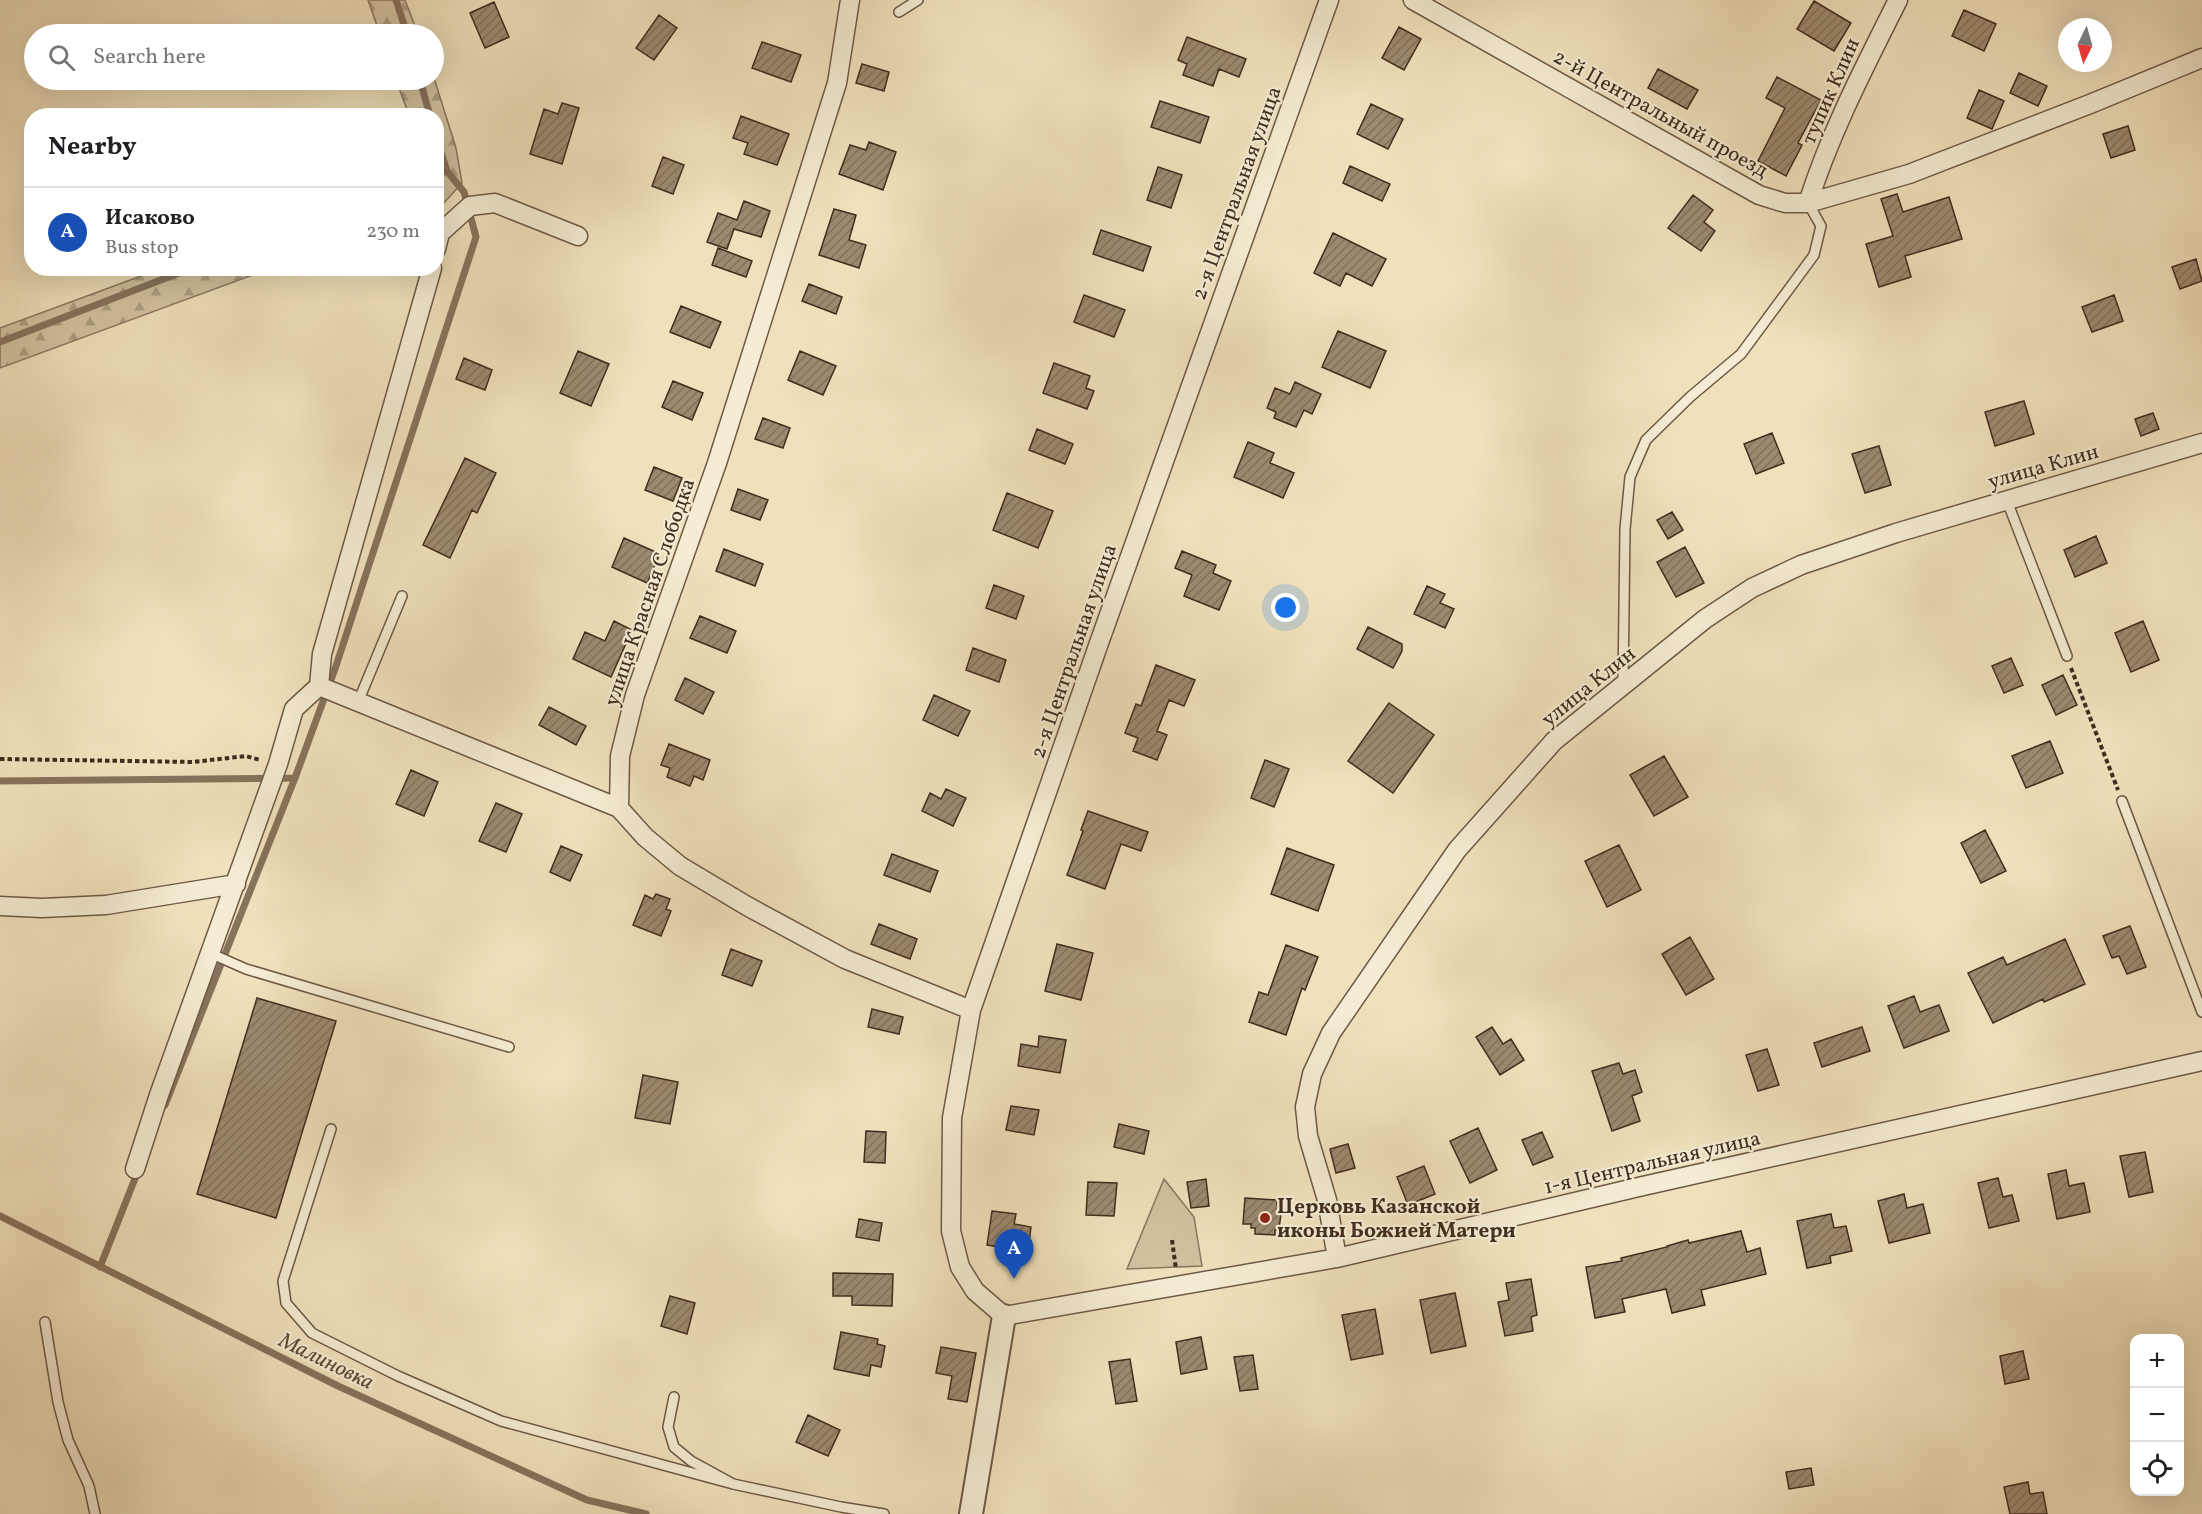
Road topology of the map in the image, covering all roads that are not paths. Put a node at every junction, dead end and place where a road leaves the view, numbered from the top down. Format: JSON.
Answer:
{"nodes":[{"id":1,"x":850,"y":0,"type":"edge"},
{"id":2,"x":918,"y":0,"type":"edge"},
{"id":3,"x":1329,"y":0,"type":"edge"},
{"id":4,"x":1413,"y":0,"type":"edge"},
{"id":5,"x":1898,"y":0,"type":"edge"},
{"id":6,"x":899,"y":12,"type":"dead end"},
{"id":7,"x":2202,"y":58,"type":"edge"},
{"id":8,"x":1809,"y":203,"type":"junction"},
{"id":9,"x":444,"y":230,"type":"edge"},
{"id":10,"x":578,"y":236,"type":"dead end"},
{"id":11,"x":430,"y":276,"type":"edge"},
{"id":12,"x":2202,"y":443,"type":"edge"},
{"id":13,"x":2007,"y":501,"type":"junction"},
{"id":14,"x":402,"y":596,"type":"dead end"},
{"id":15,"x":2067,"y":656,"type":"road end"},
{"id":16,"x":1623,"y":685,"type":"junction"},
{"id":17,"x":319,"y":686,"type":"junction"},
{"id":18,"x":358,"y":702,"type":"junction"},
{"id":19,"x":2122,"y":801,"type":"road end"},
{"id":20,"x":619,"y":808,"type":"junction"},
{"id":21,"x":236,"y":884,"type":"junction"},
{"id":22,"x":0,"y":906,"type":"edge"},
{"id":23,"x":212,"y":954,"type":"junction"},
{"id":24,"x":971,"y":1010,"type":"junction"},
{"id":25,"x":2202,"y":1011,"type":"edge"},
{"id":26,"x":509,"y":1047,"type":"dead end"},
{"id":27,"x":2202,"y":1061,"type":"edge"},
{"id":28,"x":331,"y":1129,"type":"dead end"},
{"id":29,"x":135,"y":1169,"type":"dead end"},
{"id":30,"x":1337,"y":1258,"type":"junction"},
{"id":31,"x":1004,"y":1316,"type":"junction"},
{"id":32,"x":45,"y":1322,"type":"dead end"},
{"id":33,"x":674,"y":1397,"type":"dead end"},
{"id":34,"x":733,"y":1484,"type":"junction"},
{"id":35,"x":95,"y":1514,"type":"edge"},
{"id":36,"x":884,"y":1514,"type":"edge"},
{"id":37,"x":970,"y":1514,"type":"edge"}],
"edges":[{"from":1,"to":20,"type":"street","name":"улица Красная Слободка"},
{"from":2,"to":6,"type":"lane"},
{"from":3,"to":24,"type":"street","name":"2-я Центральная улица"},
{"from":4,"to":8,"type":"street","name":"2-й Центральный проезд"},
{"from":5,"to":8,"type":"street","name":"тупик Клин"},
{"from":7,"to":8,"type":"street","name":"2-й Центральный проезд"},
{"from":8,"to":16,"type":"lane"},
{"from":9,"to":10,"type":"street"},
{"from":11,"to":17,"type":"street"},
{"from":12,"to":13,"type":"street","name":"улица Клин"},
{"from":13,"to":15,"type":"lane"},
{"from":13,"to":16,"type":"street","name":"улица Клин"},
{"from":14,"to":18,"type":"lane"},
{"from":16,"to":30,"type":"street","name":"улица Клин"},
{"from":17,"to":18,"type":"street"},
{"from":17,"to":21,"type":"street"},
{"from":18,"to":20,"type":"street"},
{"from":19,"to":25,"type":"lane"},
{"from":20,"to":24,"type":"street"},
{"from":21,"to":22,"type":"street"},
{"from":21,"to":23,"type":"street"},
{"from":23,"to":26,"type":"lane"},
{"from":23,"to":29,"type":"street"},
{"from":24,"to":31,"type":"street","name":"2-я Центральная улица"},
{"from":27,"to":30,"type":"street","name":"1-я Центральная улица"},
{"from":28,"to":34,"type":"lane"},
{"from":30,"to":31,"type":"street","name":"1-я Центральная улица"},
{"from":31,"to":37,"type":"street"},
{"from":32,"to":35,"type":"lane"},
{"from":33,"to":34,"type":"lane"},
{"from":34,"to":36,"type":"lane"}]}
